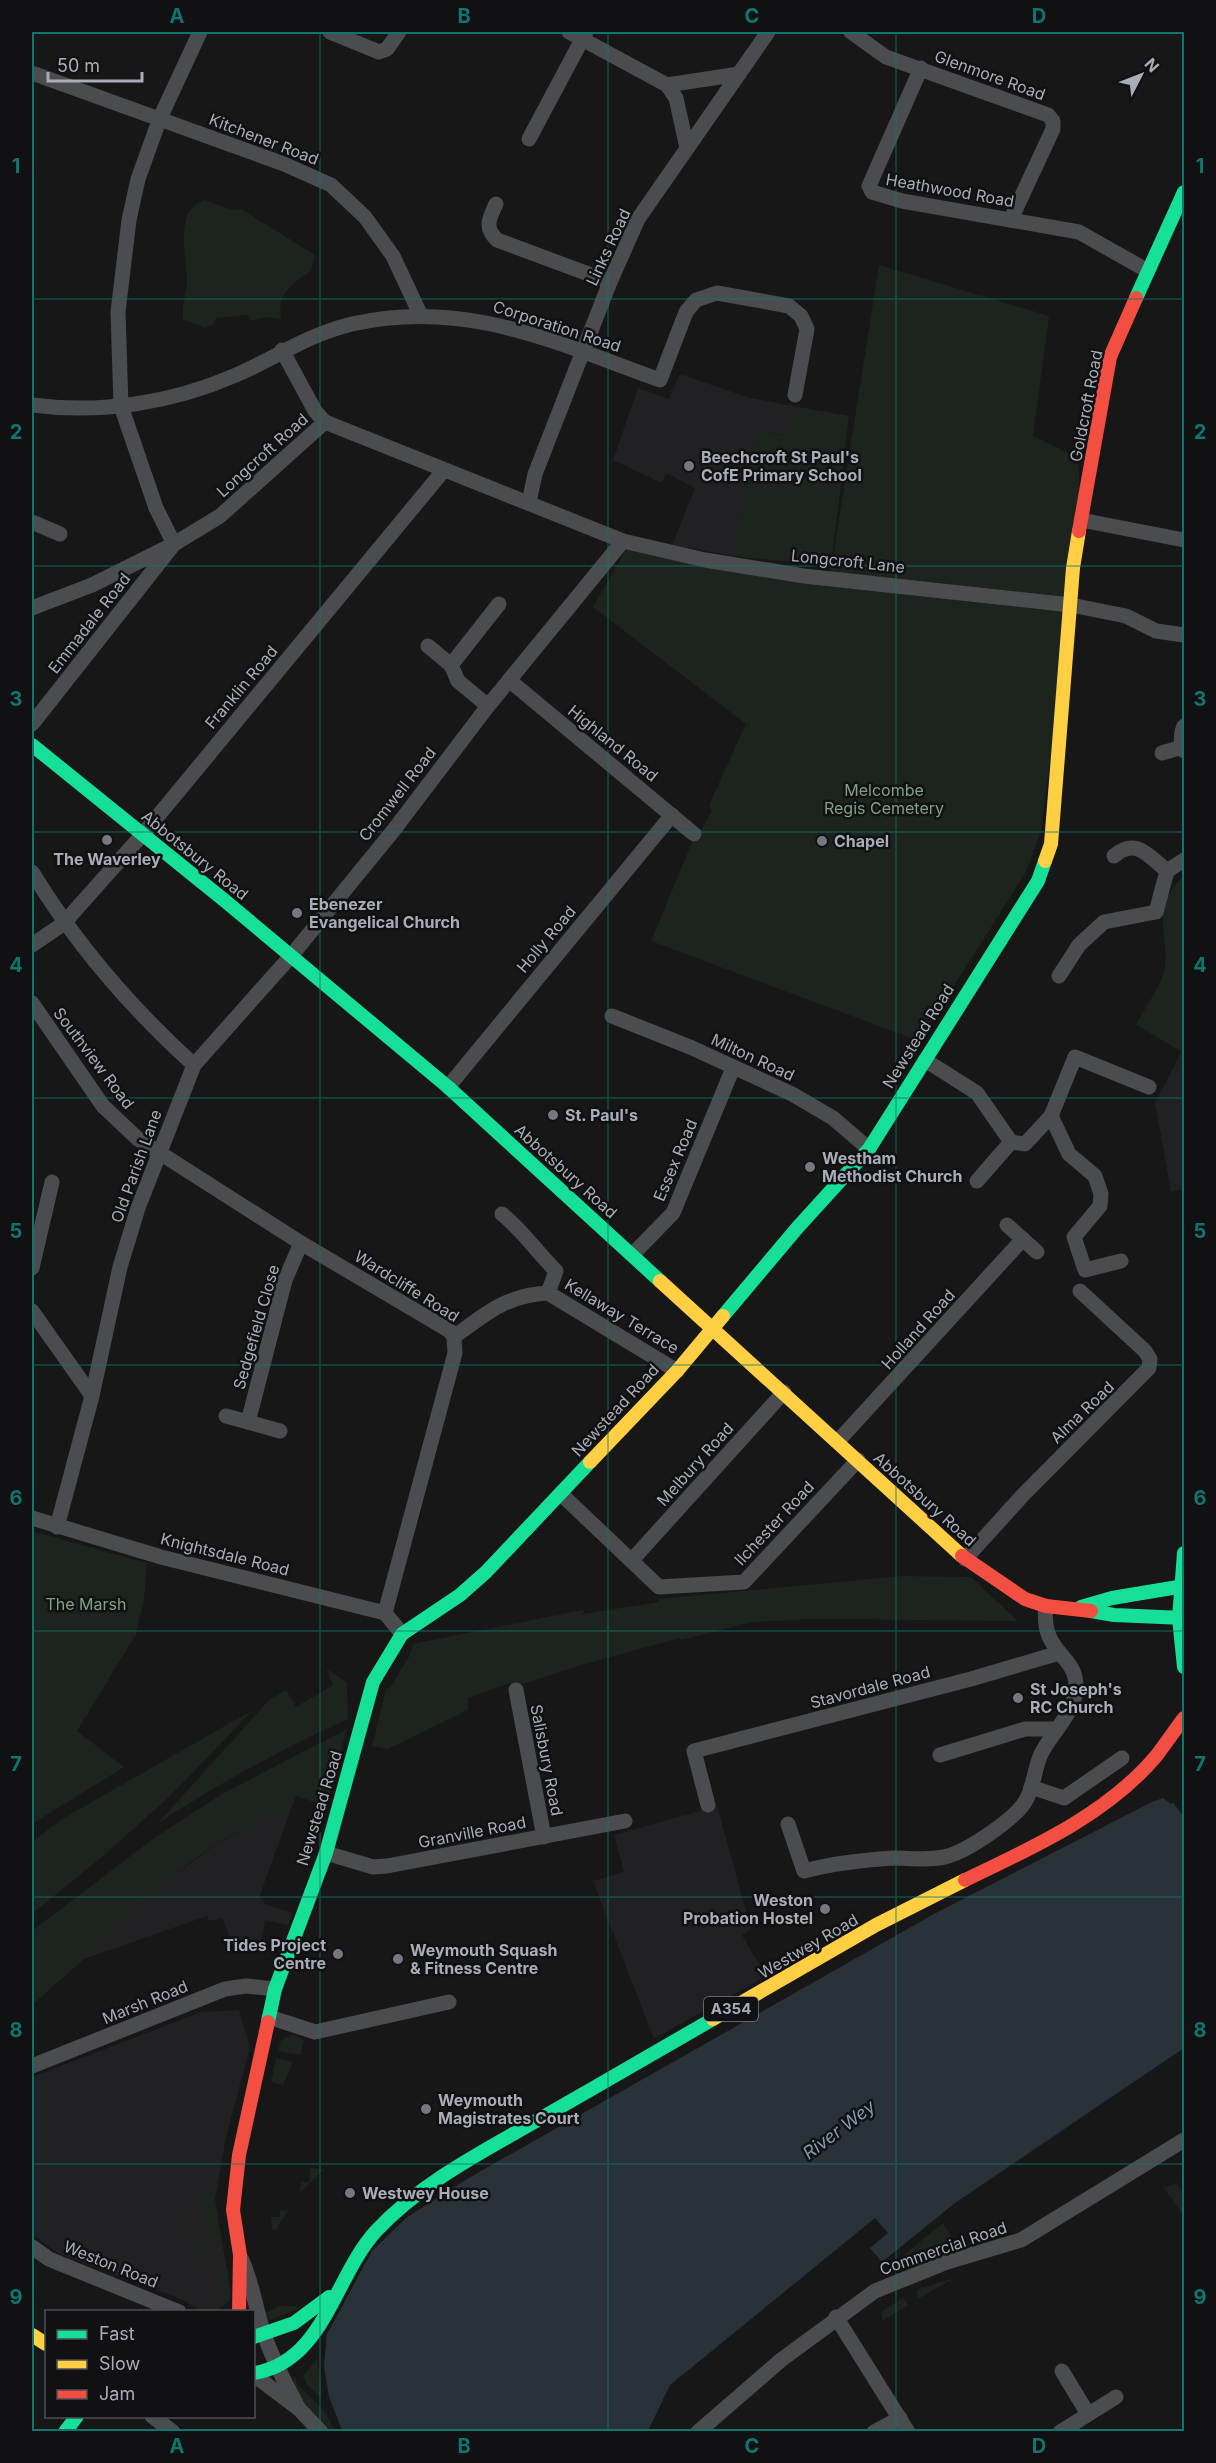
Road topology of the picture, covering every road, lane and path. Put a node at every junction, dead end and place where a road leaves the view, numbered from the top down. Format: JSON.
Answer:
{"nodes":[{"id":1,"x":200,"y":32,"type":"edge"},
{"id":2,"x":330,"y":32,"type":"edge"},
{"id":3,"x":399,"y":32,"type":"edge"},
{"id":4,"x":768,"y":32,"type":"edge"},
{"id":5,"x":851,"y":32,"type":"edge"},
{"id":6,"x":580,"y":34,"type":"edge"},
{"id":7,"x":921,"y":68,"type":"junction"},
{"id":8,"x":32,"y":73,"type":"edge"},
{"id":9,"x":739,"y":74,"type":"junction"},
{"id":10,"x":667,"y":85,"type":"junction"},
{"id":11,"x":160,"y":118,"type":"junction"},
{"id":12,"x":529,"y":139,"type":"dead end"},
{"id":13,"x":687,"y":148,"type":"junction"},
{"id":14,"x":1183,"y":198,"type":"edge"},
{"id":15,"x":496,"y":204,"type":"dead end"},
{"id":16,"x":1011,"y":219,"type":"junction"},
{"id":17,"x":1148,"y":271,"type":"junction"},
{"id":18,"x":610,"y":282,"type":"junction"},
{"id":19,"x":421,"y":316,"type":"junction"},
{"id":20,"x":282,"y":350,"type":"junction"},
{"id":21,"x":583,"y":352,"type":"junction"},
{"id":22,"x":795,"y":395,"type":"dead end"},
{"id":23,"x":32,"y":405,"type":"edge"},
{"id":24,"x":121,"y":406,"type":"junction"},
{"id":25,"x":325,"y":422,"type":"junction"},
{"id":26,"x":444,"y":470,"type":"junction"},
{"id":27,"x":529,"y":502,"type":"junction"},
{"id":28,"x":1081,"y":520,"type":"junction"},
{"id":29,"x":32,"y":522,"type":"edge"},
{"id":30,"x":60,"y":534,"type":"dead end"},
{"id":31,"x":1185,"y":540,"type":"edge"},
{"id":32,"x":623,"y":541,"type":"junction"},
{"id":33,"x":174,"y":544,"type":"junction"},
{"id":34,"x":499,"y":604,"type":"dead end"},
{"id":35,"x":1071,"y":605,"type":"junction"},
{"id":36,"x":32,"y":608,"type":"edge"},
{"id":37,"x":1185,"y":635,"type":"edge"},
{"id":38,"x":428,"y":646,"type":"dead end"},
{"id":39,"x":451,"y":665,"type":"junction"},
{"id":40,"x":509,"y":681,"type":"junction"},
{"id":41,"x":488,"y":706,"type":"junction"},
{"id":42,"x":32,"y":724,"type":"edge"},
{"id":43,"x":1185,"y":726,"type":"edge"},
{"id":44,"x":32,"y":745,"type":"edge"},
{"id":45,"x":1183,"y":749,"type":"edge"},
{"id":46,"x":1162,"y":753,"type":"dead end"},
{"id":47,"x":672,"y":814,"type":"junction"},
{"id":48,"x":143,"y":834,"type":"junction"},
{"id":49,"x":694,"y":834,"type":"dead end"},
{"id":50,"x":1114,"y":856,"type":"dead end"},
{"id":51,"x":1185,"y":860,"type":"edge"},
{"id":52,"x":1167,"y":871,"type":"junction"},
{"id":53,"x":32,"y":872,"type":"edge"},
{"id":54,"x":63,"y":924,"type":"junction"},
{"id":55,"x":32,"y":945,"type":"edge"},
{"id":56,"x":291,"y":956,"type":"junction"},
{"id":57,"x":1059,"y":976,"type":"dead end"},
{"id":58,"x":32,"y":1003,"type":"edge"},
{"id":59,"x":612,"y":1016,"type":"dead end"},
{"id":60,"x":925,"y":1060,"type":"junction"},
{"id":61,"x":194,"y":1065,"type":"junction"},
{"id":62,"x":733,"y":1068,"type":"junction"},
{"id":63,"x":448,"y":1087,"type":"junction"},
{"id":64,"x":1149,"y":1087,"type":"dead end"},
{"id":65,"x":1051,"y":1116,"type":"junction"},
{"id":66,"x":1011,"y":1142,"type":"junction"},
{"id":67,"x":869,"y":1149,"type":"junction"},
{"id":68,"x":159,"y":1154,"type":"junction"},
{"id":69,"x":977,"y":1181,"type":"dead end"},
{"id":70,"x":52,"y":1182,"type":"dead end"},
{"id":71,"x":38,"y":1208,"type":"edge"},
{"id":72,"x":502,"y":1214,"type":"dead end"},
{"id":73,"x":1007,"y":1225,"type":"dead end"},
{"id":74,"x":1023,"y":1239,"type":"junction"},
{"id":75,"x":301,"y":1243,"type":"junction"},
{"id":76,"x":1037,"y":1252,"type":"dead end"},
{"id":77,"x":633,"y":1254,"type":"junction"},
{"id":78,"x":1121,"y":1261,"type":"dead end"},
{"id":79,"x":32,"y":1268,"type":"edge"},
{"id":80,"x":1080,"y":1291,"type":"dead end"},
{"id":81,"x":548,"y":1293,"type":"junction"},
{"id":82,"x":32,"y":1311,"type":"edge"},
{"id":83,"x":713,"y":1327,"type":"junction"},
{"id":84,"x":454,"y":1337,"type":"junction"},
{"id":85,"x":677,"y":1371,"type":"junction"},
{"id":86,"x":784,"y":1392,"type":"junction"},
{"id":87,"x":92,"y":1396,"type":"junction"},
{"id":88,"x":226,"y":1416,"type":"dead end"},
{"id":89,"x":248,"y":1422,"type":"junction"},
{"id":90,"x":280,"y":1431,"type":"dead end"},
{"id":91,"x":838,"y":1441,"type":"junction"},
{"id":92,"x":858,"y":1460,"type":"junction"},
{"id":93,"x":561,"y":1494,"type":"junction"},
{"id":94,"x":32,"y":1518,"type":"edge"},
{"id":95,"x":57,"y":1527,"type":"junction"},
{"id":96,"x":965,"y":1559,"type":"junction"},
{"id":97,"x":632,"y":1560,"type":"junction"},
{"id":98,"x":1183,"y":1573,"type":"edge"},
{"id":99,"x":1112,"y":1598,"type":"junction"},
{"id":100,"x":1046,"y":1606,"type":"junction"},
{"id":101,"x":1078,"y":1608,"type":"junction"},
{"id":102,"x":1182,"y":1610,"type":"edge"},
{"id":103,"x":385,"y":1613,"type":"junction"},
{"id":104,"x":402,"y":1634,"type":"junction"},
{"id":105,"x":1059,"y":1653,"type":"junction"},
{"id":106,"x":1185,"y":1667,"type":"edge"},
{"id":107,"x":516,"y":1690,"type":"dead end"},
{"id":108,"x":1185,"y":1718,"type":"edge"},
{"id":109,"x":1055,"y":1729,"type":"junction"},
{"id":110,"x":940,"y":1755,"type":"dead end"},
{"id":111,"x":1122,"y":1758,"type":"dead end"},
{"id":112,"x":1031,"y":1787,"type":"junction"},
{"id":113,"x":708,"y":1805,"type":"dead end"},
{"id":114,"x":625,"y":1821,"type":"dead end"},
{"id":115,"x":788,"y":1824,"type":"dead end"},
{"id":116,"x":544,"y":1837,"type":"junction"},
{"id":117,"x":326,"y":1853,"type":"junction"},
{"id":118,"x":275,"y":1989,"type":"junction"},
{"id":119,"x":449,"y":2002,"type":"dead end"},
{"id":120,"x":269,"y":2017,"type":"junction"},
{"id":121,"x":32,"y":2066,"type":"edge"},
{"id":122,"x":1185,"y":2140,"type":"edge"},
{"id":123,"x":32,"y":2247,"type":"edge"},
{"id":124,"x":240,"y":2254,"type":"junction"},
{"id":125,"x":336,"y":2291,"type":"junction"},
{"id":126,"x":174,"y":2310,"type":"edge"},
{"id":127,"x":239,"y":2310,"type":"edge"},
{"id":128,"x":255,"y":2310,"type":"edge"},
{"id":129,"x":255,"y":2310,"type":"edge"},
{"id":130,"x":836,"y":2317,"type":"junction"},
{"id":131,"x":32,"y":2335,"type":"edge"},
{"id":132,"x":259,"y":2336,"type":"edge"},
{"id":133,"x":45,"y":2343,"type":"edge"},
{"id":134,"x":277,"y":2368,"type":"junction"},
{"id":135,"x":1062,"y":2371,"type":"dead end"},
{"id":136,"x":255,"y":2374,"type":"edge"},
{"id":137,"x":255,"y":2375,"type":"edge"},
{"id":138,"x":1116,"y":2397,"type":"dead end"},
{"id":139,"x":299,"y":2409,"type":"junction"},
{"id":140,"x":1088,"y":2414,"type":"junction"},
{"id":141,"x":76,"y":2418,"type":"edge"},
{"id":142,"x":155,"y":2418,"type":"edge"},
{"id":143,"x":904,"y":2425,"type":"edge"},
{"id":144,"x":65,"y":2432,"type":"edge"},
{"id":145,"x":172,"y":2432,"type":"edge"},
{"id":146,"x":321,"y":2432,"type":"edge"},
{"id":147,"x":698,"y":2432,"type":"edge"},
{"id":148,"x":874,"y":2432,"type":"edge"},
{"id":149,"x":1060,"y":2432,"type":"edge"}],
"edges":[{"from":1,"to":11,"type":"street"},
{"from":2,"to":3,"type":"street"},
{"from":4,"to":9,"type":"street","name":"Links Road"},
{"from":5,"to":7,"type":"street","name":"Glenmore Road"},
{"from":6,"to":10,"type":"street"},
{"from":6,"to":12,"type":"street"},
{"from":7,"to":16,"type":"street","name":"Glenmore Road"},
{"from":7,"to":16,"type":"street","name":"Heathwood Road"},
{"from":8,"to":11,"type":"street","name":"Kitchener Road"},
{"from":9,"to":10,"type":"street"},
{"from":9,"to":13,"type":"street","name":"Links Road"},
{"from":10,"to":13,"type":"street"},
{"from":11,"to":19,"type":"street","name":"Kitchener Road"},
{"from":11,"to":24,"type":"street"},
{"from":13,"to":18,"type":"street","name":"Links Road"},
{"from":14,"to":17,"type":"main road","name":"Goldcroft Road"},
{"from":15,"to":18,"type":"street"},
{"from":16,"to":17,"type":"street","name":"Heathwood Road"},
{"from":17,"to":28,"type":"main road","name":"Goldcroft Road"},
{"from":18,"to":21,"type":"street","name":"Links Road"},
{"from":19,"to":20,"type":"street","name":"Corporation Road"},
{"from":19,"to":21,"type":"street","name":"Corporation Road"},
{"from":20,"to":24,"type":"street","name":"Corporation Road"},
{"from":20,"to":25,"type":"street"},
{"from":21,"to":22,"type":"street","name":"Corporation Road"},
{"from":21,"to":27,"type":"street","name":"Links Road"},
{"from":23,"to":24,"type":"street","name":"Corporation Road"},
{"from":24,"to":33,"type":"street"},
{"from":25,"to":26,"type":"street","name":"Longcroft Road"},
{"from":25,"to":33,"type":"street","name":"Longcroft Road"},
{"from":26,"to":27,"type":"street","name":"Longcroft Road"},
{"from":26,"to":48,"type":"street","name":"Franklin Road"},
{"from":27,"to":32,"type":"street","name":"Longcroft Road"},
{"from":28,"to":31,"type":"street"},
{"from":28,"to":35,"type":"main road","name":"Goldcroft Road"},
{"from":29,"to":30,"type":"street"},
{"from":32,"to":35,"type":"street","name":"Longcroft Lane"},
{"from":32,"to":40,"type":"street","name":"Cromwell Road"},
{"from":33,"to":36,"type":"street","name":"Longcroft Road"},
{"from":33,"to":42,"type":"street","name":"Emmadale Road"},
{"from":34,"to":39,"type":"street"},
{"from":35,"to":37,"type":"street","name":"Longcroft Lane"},
{"from":35,"to":60,"type":"main road","name":"Newstead Road"},
{"from":38,"to":39,"type":"street"},
{"from":39,"to":41,"type":"street"},
{"from":40,"to":41,"type":"street","name":"Cromwell Road"},
{"from":40,"to":47,"type":"street","name":"Highland Road"},
{"from":41,"to":56,"type":"street","name":"Cromwell Road"},
{"from":43,"to":45,"type":"street"},
{"from":44,"to":48,"type":"main road","name":"Abbotsbury Road"},
{"from":45,"to":46,"type":"street"},
{"from":47,"to":49,"type":"street","name":"Highland Road"},
{"from":47,"to":63,"type":"street","name":"Holly Road"},
{"from":48,"to":54,"type":"street","name":"Franklin Road"},
{"from":48,"to":56,"type":"main road","name":"Abbotsbury Road"},
{"from":50,"to":52,"type":"street"},
{"from":51,"to":52,"type":"street"},
{"from":52,"to":57,"type":"street"},
{"from":53,"to":54,"type":"street"},
{"from":54,"to":55,"type":"street","name":"Franklin Road"},
{"from":54,"to":61,"type":"street"},
{"from":56,"to":61,"type":"street","name":"Cromwell Road"},
{"from":56,"to":63,"type":"main road","name":"Abbotsbury Road"},
{"from":58,"to":68,"type":"street","name":"Southview Road"},
{"from":59,"to":62,"type":"street","name":"Milton Road"},
{"from":60,"to":66,"type":"street"},
{"from":60,"to":67,"type":"main road","name":"Newstead Road"},
{"from":61,"to":68,"type":"street","name":"Old Parish Lane"},
{"from":62,"to":67,"type":"street","name":"Milton Road"},
{"from":62,"to":77,"type":"street","name":"Essex Road"},
{"from":63,"to":77,"type":"main road","name":"Abbotsbury Road"},
{"from":64,"to":65,"type":"street"},
{"from":65,"to":66,"type":"street"},
{"from":65,"to":78,"type":"street"},
{"from":66,"to":69,"type":"street"},
{"from":67,"to":83,"type":"main road","name":"Newstead Road"},
{"from":68,"to":75,"type":"street","name":"Wardcliffe Road"},
{"from":68,"to":87,"type":"street","name":"Old Parish Lane"},
{"from":70,"to":71,"type":"street"},
{"from":71,"to":79,"type":"street"},
{"from":72,"to":81,"type":"street","name":"Kellaway Terrace"},
{"from":73,"to":74,"type":"street"},
{"from":74,"to":76,"type":"street"},
{"from":74,"to":91,"type":"street","name":"Holland Road"},
{"from":75,"to":84,"type":"street","name":"Wardcliffe Road"},
{"from":75,"to":89,"type":"street","name":"Sedgefield Close"},
{"from":77,"to":83,"type":"main road","name":"Abbotsbury Road"},
{"from":80,"to":96,"type":"street","name":"Alma Road"},
{"from":81,"to":84,"type":"street","name":"Kellaway Terrace"},
{"from":81,"to":85,"type":"street","name":"Kellaway Terrace"},
{"from":82,"to":87,"type":"street"},
{"from":83,"to":85,"type":"main road","name":"Newstead Road"},
{"from":83,"to":86,"type":"main road","name":"Abbotsbury Road"},
{"from":84,"to":103,"type":"street","name":"Wardcliffe Road"},
{"from":85,"to":93,"type":"main road","name":"Newstead Road"},
{"from":86,"to":91,"type":"main road","name":"Abbotsbury Road"},
{"from":86,"to":97,"type":"street","name":"Melbury Road"},
{"from":87,"to":95,"type":"street","name":"Old Parish Lane"},
{"from":88,"to":89,"type":"street"},
{"from":89,"to":90,"type":"street"},
{"from":91,"to":92,"type":"main road","name":"Abbotsbury Road"},
{"from":92,"to":96,"type":"main road","name":"Abbotsbury Road"},
{"from":92,"to":97,"type":"street","name":"Ilchester Road"},
{"from":93,"to":97,"type":"street","name":"Ilchester Road"},
{"from":93,"to":104,"type":"main road","name":"Newstead Road"},
{"from":94,"to":95,"type":"street","name":"Knightsdale Road"},
{"from":95,"to":103,"type":"street","name":"Knightsdale Road"},
{"from":96,"to":100,"type":"main road","name":"Abbotsbury Road"},
{"from":98,"to":99,"type":"main road","name":"Abbotsbury Road"},
{"from":98,"to":99,"type":"main road"},
{"from":98,"to":102,"type":"main road"},
{"from":99,"to":101,"type":"main road","name":"Abbotsbury Road"},
{"from":99,"to":102,"type":"main road"},
{"from":100,"to":101,"type":"main road","name":"Abbotsbury Road"},
{"from":100,"to":105,"type":"street"},
{"from":101,"to":102,"type":"main road","name":"Abbotsbury Road"},
{"from":102,"to":106,"type":"main road"},
{"from":103,"to":104,"type":"street"},
{"from":104,"to":117,"type":"main road","name":"Newstead Road"},
{"from":105,"to":109,"type":"street"},
{"from":105,"to":113,"type":"street","name":"Stavordale Road"},
{"from":107,"to":116,"type":"street","name":"Salisbury Road"},
{"from":108,"to":125,"type":"main road","name":"Westwey Road","number":"A354"},
{"from":109,"to":110,"type":"street"},
{"from":109,"to":112,"type":"street"},
{"from":111,"to":112,"type":"street"},
{"from":112,"to":115,"type":"street"},
{"from":114,"to":116,"type":"street","name":"Granville Road"},
{"from":116,"to":117,"type":"street","name":"Granville Road"},
{"from":117,"to":118,"type":"main road","name":"Newstead Road"},
{"from":118,"to":120,"type":"main road","name":"Newstead Road"},
{"from":118,"to":121,"type":"street","name":"Marsh Road"},
{"from":119,"to":120,"type":"street"},
{"from":120,"to":124,"type":"main road","name":"Newstead Road"},
{"from":122,"to":130,"type":"street","name":"Commercial Road"},
{"from":123,"to":126,"type":"street","name":"Weston Road"},
{"from":124,"to":127,"type":"main road","name":"Newstead Road"},
{"from":124,"to":128,"type":"street","name":"Newstead Road"},
{"from":125,"to":132,"type":"main road","name":"Westwey Road","number":"A354"},
{"from":125,"to":134,"type":"main road","name":"Westwey Road","number":"A354"},
{"from":129,"to":132,"type":"street","name":"Newstead Road"},
{"from":130,"to":143,"type":"street"},
{"from":130,"to":147,"type":"street","name":"Commercial Road"},
{"from":131,"to":133,"type":"main road"},
{"from":132,"to":134,"type":"street","name":"Newstead Road"},
{"from":134,"to":136,"type":"main road","number":"A354"},
{"from":134,"to":139,"type":"street","name":"Newstead Road"},
{"from":135,"to":140,"type":"street"},
{"from":137,"to":139,"type":"street"},
{"from":138,"to":140,"type":"street"},
{"from":139,"to":146,"type":"street"},
{"from":140,"to":149,"type":"street"},
{"from":141,"to":144,"type":"main road"},
{"from":142,"to":145,"type":"street"},
{"from":143,"to":148,"type":"street"}]}
